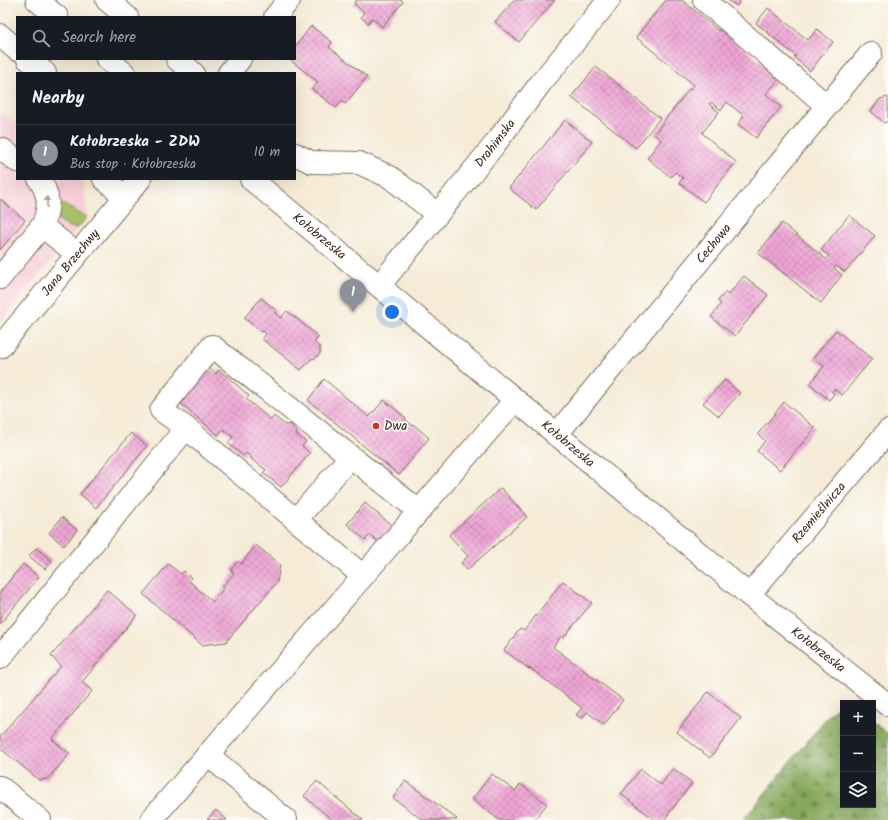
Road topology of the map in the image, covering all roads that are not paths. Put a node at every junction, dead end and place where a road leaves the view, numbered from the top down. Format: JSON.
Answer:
{"nodes":[{"id":1,"x":37,"y":0,"type":"edge"},
{"id":2,"x":107,"y":0,"type":"edge"},
{"id":3,"x":289,"y":0,"type":"edge"},
{"id":4,"x":609,"y":0,"type":"edge"},
{"id":5,"x":704,"y":0,"type":"edge"},
{"id":6,"x":56,"y":16,"type":"edge"},
{"id":7,"x":126,"y":16,"type":"edge"},
{"id":8,"x":276,"y":16,"type":"edge"},
{"id":9,"x":0,"y":35,"type":"edge"},
{"id":10,"x":16,"y":49,"type":"edge"},
{"id":11,"x":871,"y":53,"type":"dead end"},
{"id":12,"x":29,"y":60,"type":"edge"},
{"id":13,"x":108,"y":60,"type":"edge"},
{"id":14,"x":178,"y":60,"type":"edge"},
{"id":15,"x":239,"y":60,"type":"edge"},
{"id":16,"x":44,"y":72,"type":"edge"},
{"id":17,"x":123,"y":72,"type":"edge"},
{"id":18,"x":192,"y":72,"type":"edge"},
{"id":19,"x":230,"y":72,"type":"edge"},
{"id":20,"x":826,"y":106,"type":"junction"},
{"id":21,"x":0,"y":149,"type":"edge"},
{"id":22,"x":296,"y":154,"type":"edge"},
{"id":23,"x":16,"y":160,"type":"edge"},
{"id":24,"x":40,"y":180,"type":"edge"},
{"id":25,"x":105,"y":180,"type":"edge"},
{"id":26,"x":139,"y":180,"type":"edge"},
{"id":27,"x":252,"y":180,"type":"edge"},
{"id":28,"x":125,"y":197,"type":"junction"},
{"id":29,"x":437,"y":214,"type":"junction"},
{"id":30,"x":37,"y":232,"type":"junction"},
{"id":31,"x":77,"y":254,"type":"junction"},
{"id":32,"x":0,"y":258,"type":"edge"},
{"id":33,"x":0,"y":278,"type":"edge"},
{"id":34,"x":378,"y":286,"type":"junction"},
{"id":35,"x":0,"y":347,"type":"edge"},
{"id":36,"x":515,"y":400,"type":"junction"},
{"id":37,"x":186,"y":428,"type":"junction"},
{"id":38,"x":888,"y":431,"type":"edge"},
{"id":39,"x":556,"y":435,"type":"junction"},
{"id":40,"x":350,"y":457,"type":"junction"},
{"id":41,"x":419,"y":511,"type":"junction"},
{"id":42,"x":296,"y":520,"type":"junction"},
{"id":43,"x":363,"y":576,"type":"junction"},
{"id":44,"x":749,"y":595,"type":"junction"},
{"id":45,"x":0,"y":658,"type":"edge"},
{"id":46,"x":888,"y":705,"type":"edge"},
{"id":47,"x":208,"y":755,"type":"junction"},
{"id":48,"x":0,"y":787,"type":"edge"},
{"id":49,"x":40,"y":820,"type":"edge"},
{"id":50,"x":151,"y":820,"type":"edge"},
{"id":51,"x":286,"y":820,"type":"edge"}],
"edges":[{"from":1,"to":6,"type":"street"},
{"from":2,"to":7,"type":"street"},
{"from":3,"to":8,"type":"street"},
{"from":4,"to":29,"type":"street","name":"Drahimska"},
{"from":5,"to":20,"type":"street"},
{"from":9,"to":10,"type":"street"},
{"from":11,"to":20,"type":"street","name":"Cechowa"},
{"from":12,"to":16,"type":"street"},
{"from":13,"to":17,"type":"street"},
{"from":14,"to":18,"type":"street"},
{"from":15,"to":19,"type":"street"},
{"from":20,"to":39,"type":"street","name":"Cechowa"},
{"from":21,"to":23,"type":"street"},
{"from":22,"to":29,"type":"street"},
{"from":30,"to":24,"type":"street","one_way":true},
{"from":25,"to":28,"type":"street"},
{"from":26,"to":28,"type":"street","name":"Jana Brzechwy"},
{"from":27,"to":34,"type":"street","name":"Kołobrzeska"},
{"from":28,"to":31,"type":"street","name":"Jana Brzechwy"},
{"from":29,"to":34,"type":"street","name":"Drahimska"},
{"from":30,"to":31,"type":"street"},
{"from":30,"to":32,"type":"street"},
{"from":30,"to":33,"type":"street"},
{"from":31,"to":35,"type":"street","name":"Jana Brzechwy"},
{"from":34,"to":36,"type":"street","name":"Kołobrzeska"},
{"from":36,"to":39,"type":"street","name":"Kołobrzeska"},
{"from":36,"to":41,"type":"street"},
{"from":37,"to":40,"type":"street"},
{"from":37,"to":42,"type":"street"},
{"from":37,"to":45,"type":"street"},
{"from":38,"to":44,"type":"street","name":"Rzemieślnicza"},
{"from":39,"to":44,"type":"street","name":"Kołobrzeska"},
{"from":40,"to":41,"type":"street"},
{"from":40,"to":42,"type":"street"},
{"from":41,"to":43,"type":"street"},
{"from":42,"to":43,"type":"street"},
{"from":43,"to":47,"type":"street"},
{"from":44,"to":46,"type":"street","name":"Kołobrzeska"},
{"from":47,"to":50,"type":"street"},
{"from":47,"to":51,"type":"street"},
{"from":48,"to":49,"type":"street"}]}
